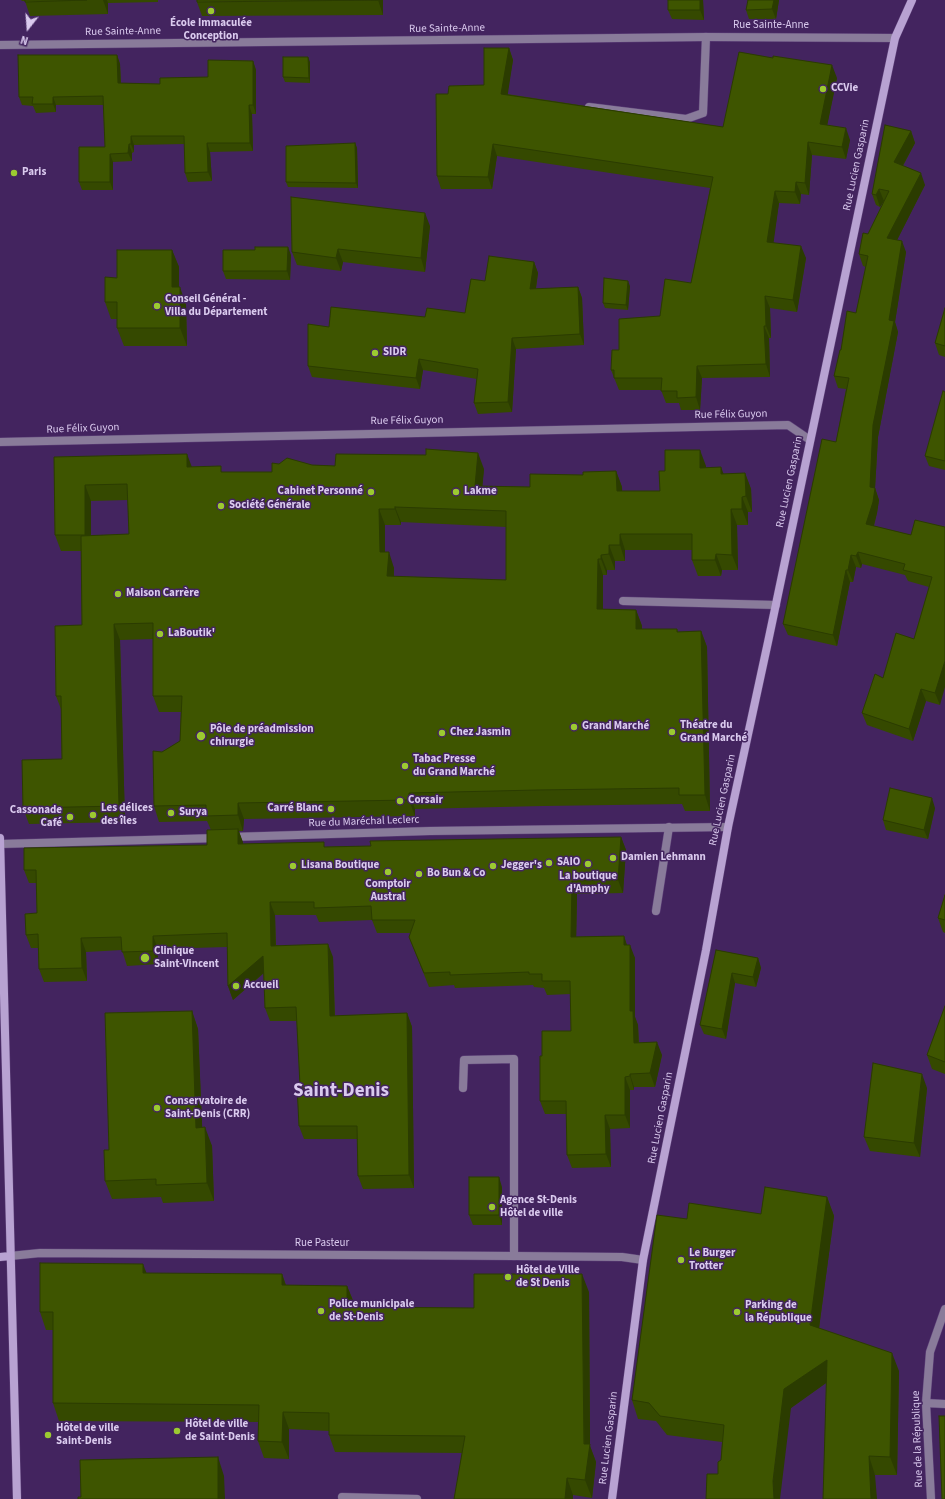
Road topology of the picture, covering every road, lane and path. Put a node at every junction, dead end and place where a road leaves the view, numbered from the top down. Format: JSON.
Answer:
{"nodes":[{"id":1,"x":912,"y":0,"type":"edge"},
{"id":2,"x":706,"y":37,"type":"junction"},
{"id":3,"x":895,"y":38,"type":"junction"},
{"id":4,"x":0,"y":45,"type":"edge"},
{"id":5,"x":578,"y":106,"type":"edge"},
{"id":6,"x":810,"y":440,"type":"junction"},
{"id":7,"x":0,"y":442,"type":"edge"},
{"id":8,"x":623,"y":601,"type":"dead end"},
{"id":9,"x":776,"y":605,"type":"junction"},
{"id":10,"x":668,"y":827,"type":"junction"},
{"id":11,"x":728,"y":827,"type":"junction"},
{"id":12,"x":0,"y":838,"type":"edge"},
{"id":13,"x":0,"y":844,"type":"edge"},
{"id":14,"x":656,"y":911,"type":"dead end"},
{"id":15,"x":2,"y":1008,"type":"edge"},
{"id":16,"x":463,"y":1088,"type":"dead end"},
{"id":17,"x":10,"y":1256,"type":"junction"},
{"id":18,"x":514,"y":1256,"type":"junction"},
{"id":19,"x":0,"y":1257,"type":"edge"},
{"id":20,"x":643,"y":1260,"type":"junction"},
{"id":21,"x":945,"y":1309,"type":"edge"},
{"id":22,"x":926,"y":1403,"type":"junction"},
{"id":23,"x":945,"y":1404,"type":"edge"},
{"id":24,"x":342,"y":1497,"type":"dead end"},
{"id":25,"x":17,"y":1499,"type":"edge"},
{"id":26,"x":416,"y":1499,"type":"edge"},
{"id":27,"x":612,"y":1499,"type":"edge"},
{"id":28,"x":931,"y":1499,"type":"edge"}],
"edges":[{"from":1,"to":3,"type":"street","name":"Rue Lucien Gasparin"},
{"from":2,"to":3,"type":"street","name":"Rue Sainte-Anne"},
{"from":2,"to":4,"type":"street","name":"Rue Sainte-Anne"},
{"from":2,"to":5,"type":"street"},
{"from":3,"to":6,"type":"street","name":"Rue Lucien Gasparin"},
{"from":6,"to":7,"type":"street","name":"Rue Félix Guyon"},
{"from":6,"to":9,"type":"street","name":"Rue Lucien Gasparin"},
{"from":8,"to":9,"type":"street"},
{"from":9,"to":11,"type":"street","name":"Rue Lucien Gasparin"},
{"from":10,"to":11,"type":"street","name":"Rue du Maréchal Leclerc"},
{"from":10,"to":13,"type":"street","name":"Rue du Maréchal Leclerc"},
{"from":10,"to":14,"type":"street"},
{"from":11,"to":20,"type":"street","name":"Rue Lucien Gasparin"},
{"from":12,"to":13,"type":"street"},
{"from":13,"to":15,"type":"street"},
{"from":15,"to":17,"type":"street"},
{"from":16,"to":18,"type":"street"},
{"from":17,"to":18,"type":"street","name":"Rue Pasteur"},
{"from":17,"to":19,"type":"street","name":"Rue Pasteur"},
{"from":17,"to":25,"type":"street"},
{"from":18,"to":20,"type":"street","name":"Rue Pasteur"},
{"from":20,"to":27,"type":"street","name":"Rue Lucien Gasparin"},
{"from":21,"to":22,"type":"street","name":"Rue de la République"},
{"from":22,"to":23,"type":"street"},
{"from":22,"to":28,"type":"street","name":"Rue de la République"},
{"from":24,"to":26,"type":"street"}]}
